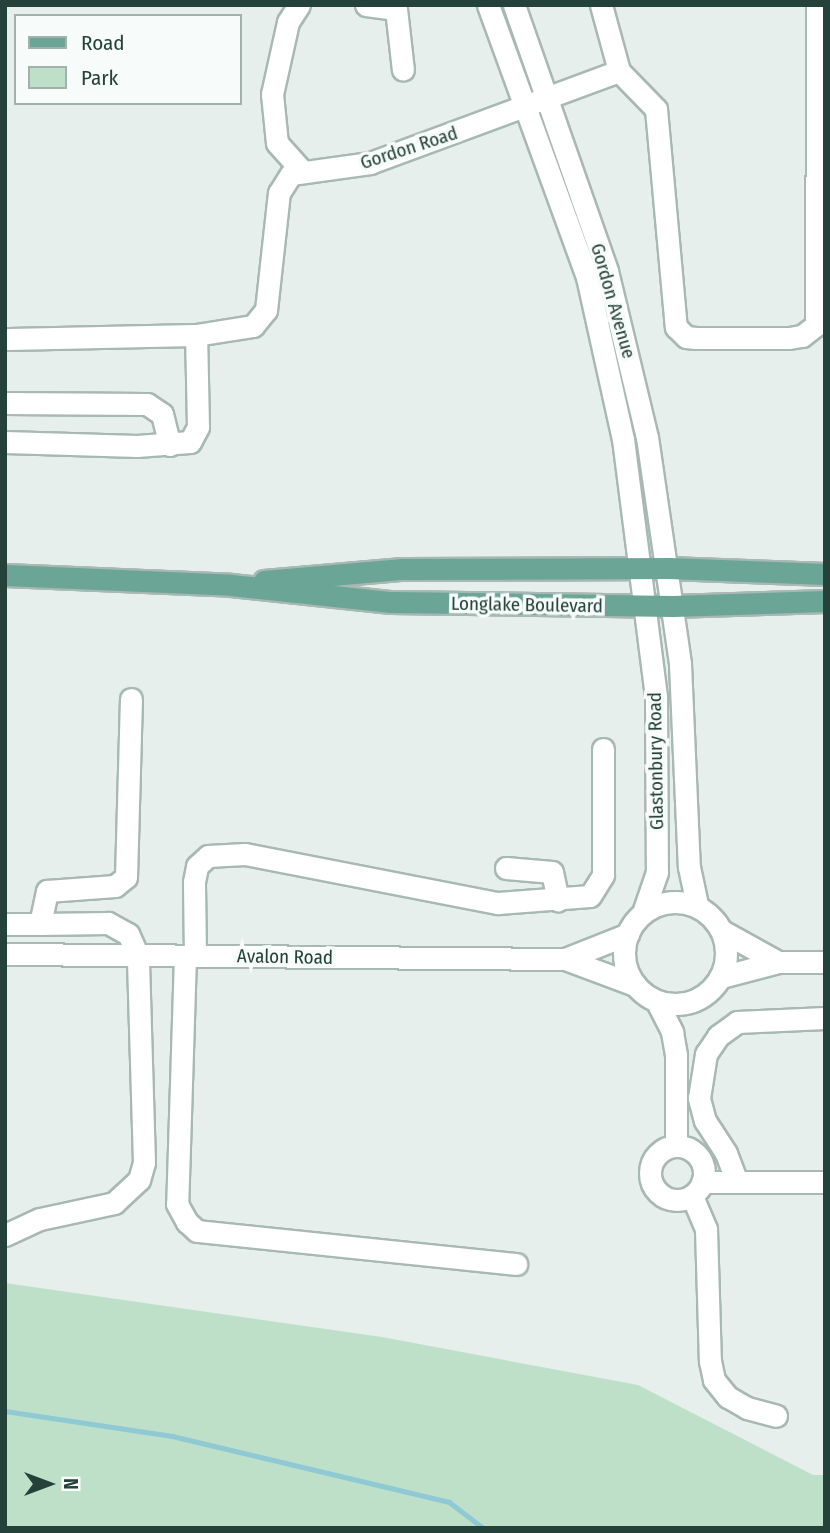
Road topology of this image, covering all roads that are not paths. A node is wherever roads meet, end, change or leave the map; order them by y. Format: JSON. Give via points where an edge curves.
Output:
{"nodes":[{"id":1,"x":299,"y":5,"type":"edge"},
{"id":2,"x":366,"y":5,"type":"edge"},
{"id":3,"x":488,"y":5,"type":"edge"},
{"id":4,"x":514,"y":5,"type":"edge"},
{"id":5,"x":601,"y":5,"type":"edge"},
{"id":6,"x":817,"y":5,"type":"edge"},
{"id":7,"x":404,"y":70,"type":"dead end"},
{"id":8,"x":619,"y":71,"type":"junction"},
{"id":9,"x":547,"y":99,"type":"junction"},
{"id":10,"x":526,"y":108,"type":"junction"},
{"id":11,"x":301,"y":170,"type":"junction"},
{"id":12,"x":196,"y":335,"type":"junction"},
{"id":13,"x":5,"y":339,"type":"edge"},
{"id":14,"x":5,"y":403,"type":"edge"},
{"id":15,"x":5,"y":442,"type":"edge"},
{"id":16,"x":170,"y":445,"type":"junction"},
{"id":17,"x":668,"y":568,"type":"junction"},
{"id":18,"x":637,"y":569,"type":"junction"},
{"id":19,"x":825,"y":574,"type":"edge"},
{"id":20,"x":5,"y":575,"type":"edge"},
{"id":21,"x":230,"y":585,"type":"junction"},
{"id":22,"x":825,"y":601,"type":"edge"},
{"id":23,"x":645,"y":606,"type":"junction"},
{"id":24,"x":673,"y":607,"type":"junction"},
{"id":25,"x":131,"y":699,"type":"dead end"},
{"id":26,"x":603,"y":749,"type":"dead end"},
{"id":27,"x":506,"y":869,"type":"dead end"},
{"id":28,"x":558,"y":900,"type":"junction"},
{"id":29,"x":697,"y":906,"type":"junction"},
{"id":30,"x":643,"y":913,"type":"junction"},
{"id":31,"x":5,"y":923,"type":"edge"},
{"id":32,"x":40,"y":924,"type":"junction"},
{"id":33,"x":722,"y":931,"type":"junction"},
{"id":34,"x":628,"y":934,"type":"junction"},
{"id":35,"x":5,"y":954,"type":"edge"},
{"id":36,"x":138,"y":956,"type":"junction"},
{"id":37,"x":190,"y":956,"type":"junction"},
{"id":38,"x":565,"y":959,"type":"junction"},
{"id":39,"x":778,"y":962,"type":"junction"},
{"id":40,"x":825,"y":962,"type":"edge"},
{"id":41,"x":721,"y":977,"type":"junction"},
{"id":42,"x":635,"y":985,"type":"junction"},
{"id":43,"x":700,"y":999,"type":"junction"},
{"id":44,"x":657,"y":1002,"type":"junction"},
{"id":45,"x":825,"y":1018,"type":"edge"},
{"id":46,"x":676,"y":1055,"type":"junction"},
{"id":47,"x":676,"y":1146,"type":"junction"},
{"id":48,"x":737,"y":1182,"type":"junction"},
{"id":49,"x":825,"y":1182,"type":"edge"},
{"id":50,"x":697,"y":1189,"type":"junction"},
{"id":51,"x":5,"y":1234,"type":"edge"},
{"id":52,"x":516,"y":1264,"type":"dead end"},
{"id":53,"x":776,"y":1416,"type":"dead end"}],
"edges":[{"from":1,"to":11,"type":"street","via":[[288,22],[272,94],[277,143]]},
{"from":2,"to":7,"type":"street","via":[[397,9]]},
{"from":3,"to":10,"type":"street","name":"Gordon Avenue"},
{"from":4,"to":9,"type":"street","name":"Gordon Avenue"},
{"from":5,"to":8,"type":"street"},
{"from":6,"to":8,"type":"street","via":[[818,316],[812,331],[802,336],[696,338],[680,334],[656,109]]},
{"from":8,"to":9,"type":"street","name":"Gordon Road"},
{"from":9,"to":10,"type":"street","name":"Gordon Road"},
{"from":9,"to":17,"type":"street","name":"Gordon Avenue","via":[[607,271],[631,360]]},
{"from":10,"to":11,"type":"street","name":"Gordon Road","via":[[370,163]]},
{"from":10,"to":18,"type":"street","name":"Gordon Avenue","via":[[600,326],[623,439]]},
{"from":11,"to":12,"type":"street","via":[[291,174],[279,194],[272,281],[260,318],[242,330]]},
{"from":12,"to":13,"type":"street"},
{"from":12,"to":16,"type":"street","via":[[198,427],[190,442]]},
{"from":14,"to":16,"type":"street","via":[[147,404],[162,414]]},
{"from":15,"to":16,"type":"street"},
{"from":17,"to":18,"type":"main road","name":"Longlake Boulevard"},
{"from":17,"to":19,"type":"main road","name":"Longlake Boulevard"},
{"from":17,"to":24,"type":"street","name":"Gordon Avenue"},
{"from":18,"to":21,"type":"main road","name":"Longlake Boulevard","via":[[402,569]]},
{"from":18,"to":23,"type":"street","name":"Gordon Avenue"},
{"from":20,"to":21,"type":"main road","name":"Longlake Boulevard"},
{"from":21,"to":23,"type":"main road","name":"Longlake Boulevard","via":[[391,602]]},
{"from":22,"to":24,"type":"main road","name":"Longlake Boulevard"},
{"from":23,"to":24,"type":"main road","name":"Longlake Boulevard"},
{"from":23,"to":30,"type":"street","name":"Glastonbury Road","via":[[656,697],[657,858],[652,894]]},
{"from":24,"to":29,"type":"street","name":"Glastonbury Road","via":[[687,832]]},
{"from":25,"to":32,"type":"street","via":[[126,877],[115,886],[47,891]]},
{"from":26,"to":28,"type":"street","via":[[603,876],[590,896]]},
{"from":27,"to":28,"type":"street","via":[[552,872]]},
{"from":28,"to":37,"type":"street","via":[[498,903],[244,854],[208,856],[197,866],[194,882]]},
{"from":29,"to":30,"type":"street","via":[[669,902]]},
{"from":29,"to":33,"type":"street"},
{"from":30,"to":34,"type":"street"},
{"from":31,"to":32,"type":"street"},
{"from":32,"to":36,"type":"street","via":[[108,923],[128,934]]},
{"from":33,"to":39,"type":"street"},
{"from":33,"to":41,"type":"street","via":[[726,962]]},
{"from":34,"to":38,"type":"street","name":"Avalon Road"},
{"from":34,"to":42,"type":"street","via":[[624,959]]},
{"from":35,"to":36,"type":"street","name":"Avalon Road"},
{"from":36,"to":37,"type":"street","name":"Avalon Road"},
{"from":36,"to":51,"type":"street","via":[[144,1163],[139,1180],[114,1203],[40,1219]]},
{"from":37,"to":38,"type":"street","name":"Avalon Road"},
{"from":37,"to":52,"type":"street","via":[[177,1204],[187,1222],[197,1231]]},
{"from":38,"to":42,"type":"street","name":"Avalon Road"},
{"from":39,"to":40,"type":"street"},
{"from":39,"to":41,"type":"street"},
{"from":41,"to":43,"type":"street"},
{"from":42,"to":44,"type":"street"},
{"from":43,"to":44,"type":"street","via":[[686,1004]]},
{"from":43,"to":46,"type":"street","via":[[680,1031]]},
{"from":44,"to":46,"type":"street"},
{"from":45,"to":48,"type":"street","via":[[737,1022],[718,1035],[706,1054],[699,1098],[705,1121],[726,1153]]},
{"from":46,"to":47,"type":"street"},
{"from":47,"to":50,"type":"street","via":[[699,1157]]},
{"from":47,"to":50,"type":"street","via":[[659,1152],[650,1177],[666,1198]]},
{"from":48,"to":49,"type":"street"},
{"from":48,"to":50,"type":"street"},
{"from":50,"to":53,"type":"street","via":[[706,1229],[709,1361],[714,1380],[747,1408]]}]}
